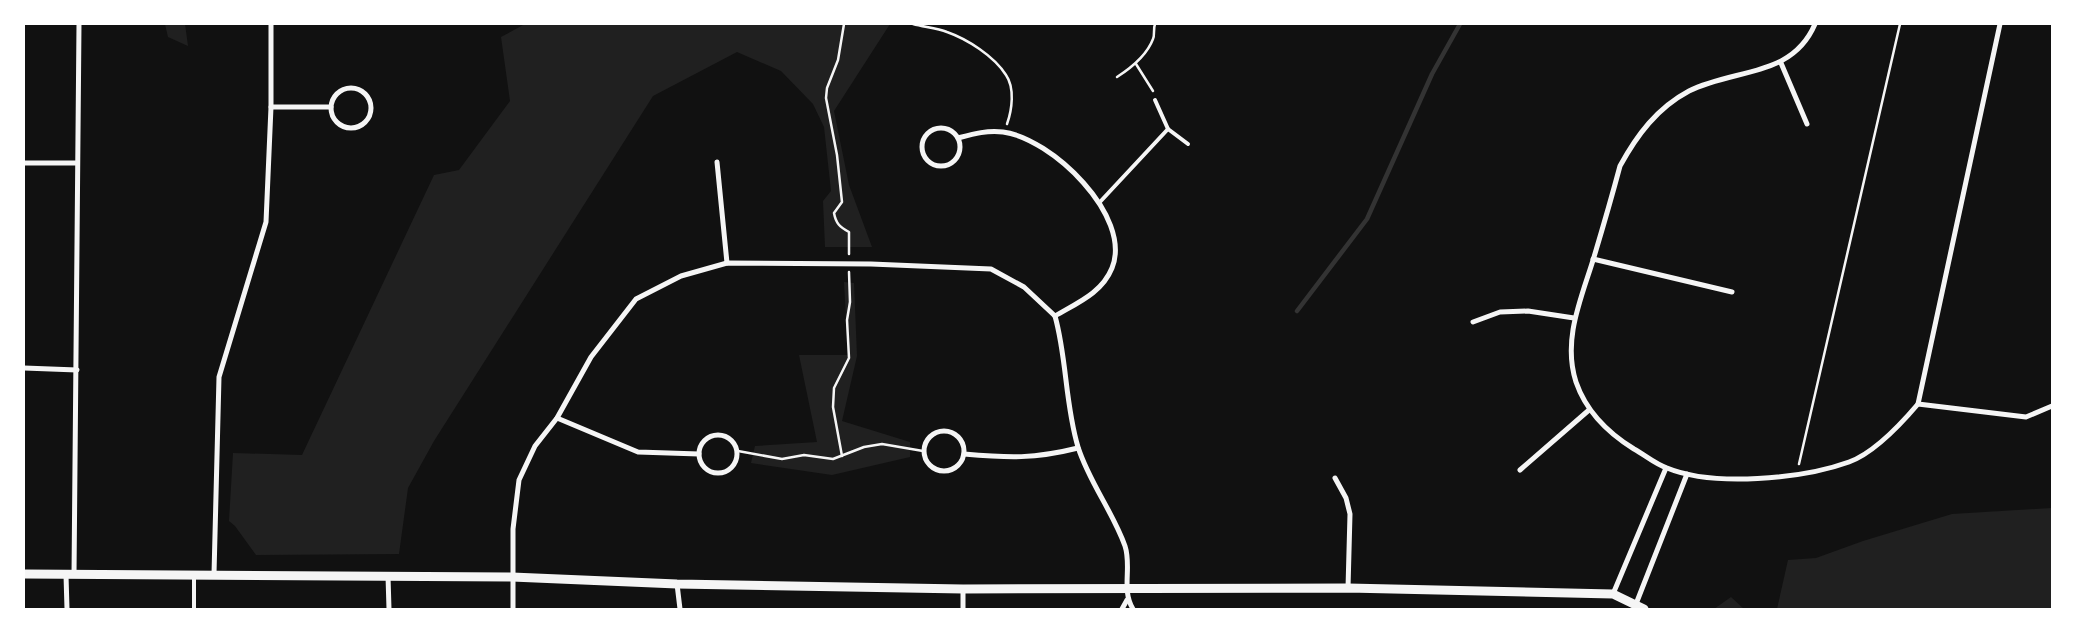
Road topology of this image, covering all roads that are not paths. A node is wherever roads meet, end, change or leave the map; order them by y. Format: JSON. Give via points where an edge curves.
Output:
{"nodes":[{"id":1,"x":79,"y":24,"type":"edge"},
{"id":2,"x":271,"y":24,"type":"edge"},
{"id":3,"x":1815,"y":24,"type":"edge"},
{"id":4,"x":2000,"y":24,"type":"edge"},
{"id":5,"x":1781,"y":63,"type":"junction"},
{"id":6,"x":1155,"y":100,"type":"road end"},
{"id":7,"x":271,"y":106,"type":"junction"},
{"id":8,"x":331,"y":107,"type":"junction"},
{"id":9,"x":1806,"y":124,"type":"dead end"},
{"id":10,"x":1168,"y":129,"type":"junction"},
{"id":11,"x":958,"y":138,"type":"junction"},
{"id":12,"x":1188,"y":144,"type":"dead end"},
{"id":13,"x":717,"y":162,"type":"dead end"},
{"id":14,"x":24,"y":163,"type":"edge"},
{"id":15,"x":77,"y":163,"type":"junction"},
{"id":16,"x":1099,"y":202,"type":"junction"},
{"id":17,"x":1593,"y":259,"type":"junction"},
{"id":18,"x":727,"y":263,"type":"junction"},
{"id":19,"x":1732,"y":292,"type":"dead end"},
{"id":20,"x":1055,"y":316,"type":"junction"},
{"id":21,"x":1574,"y":318,"type":"junction"},
{"id":22,"x":1473,"y":322,"type":"dead end"},
{"id":23,"x":24,"y":368,"type":"edge"},
{"id":24,"x":77,"y":370,"type":"junction"},
{"id":25,"x":1918,"y":404,"type":"junction"},
{"id":26,"x":2052,"y":406,"type":"edge"},
{"id":27,"x":1589,"y":410,"type":"junction"},
{"id":28,"x":556,"y":418,"type":"junction"},
{"id":29,"x":1078,"y":448,"type":"junction"},
{"id":30,"x":699,"y":454,"type":"junction"},
{"id":31,"x":964,"y":454,"type":"junction"},
{"id":32,"x":1666,"y":468,"type":"junction"},
{"id":33,"x":1520,"y":470,"type":"dead end"},
{"id":34,"x":1687,"y":474,"type":"junction"},
{"id":35,"x":1335,"y":478,"type":"dead end"},
{"id":36,"x":24,"y":574,"type":"edge"},
{"id":37,"x":194,"y":574,"type":"junction"},
{"id":38,"x":214,"y":574,"type":"junction"},
{"id":39,"x":70,"y":575,"type":"junction"},
{"id":40,"x":388,"y":576,"type":"junction"},
{"id":41,"x":512,"y":577,"type":"junction"},
{"id":42,"x":677,"y":584,"type":"junction"},
{"id":43,"x":1127,"y":588,"type":"junction"},
{"id":44,"x":1348,"y":588,"type":"junction"},
{"id":45,"x":963,"y":589,"type":"junction"},
{"id":46,"x":1613,"y":594,"type":"junction"},
{"id":47,"x":1127,"y":600,"type":"junction"},
{"id":48,"x":1640,"y":607,"type":"edge"},
{"id":49,"x":67,"y":609,"type":"edge"},
{"id":50,"x":194,"y":609,"type":"edge"},
{"id":51,"x":389,"y":609,"type":"edge"},
{"id":52,"x":513,"y":609,"type":"edge"},
{"id":53,"x":680,"y":609,"type":"edge"},
{"id":54,"x":963,"y":609,"type":"edge"},
{"id":55,"x":1122,"y":609,"type":"edge"},
{"id":56,"x":1133,"y":609,"type":"edge"}],
"edges":[{"from":1,"to":15,"type":"street"},
{"from":2,"to":7,"type":"street"},
{"from":3,"to":5,"type":"street","via":[[1795,54]]},
{"from":4,"to":25,"type":"street"},
{"from":5,"to":9,"type":"street"},
{"from":5,"to":17,"type":"street","via":[[1689,92],[1665,107],[1646,126],[1620,166]]},
{"from":6,"to":10,"type":"lane"},
{"from":7,"to":8,"type":"street"},
{"from":7,"to":38,"type":"street","via":[[266,222],[218,377]]},
{"from":8,"to":8,"type":"street","via":[[337,122],[351,128],[365,122],[371,109],[367,95],[351,88],[337,93]]},
{"from":10,"to":12,"type":"lane"},
{"from":10,"to":16,"type":"lane"},
{"from":11,"to":11,"type":"street","via":[[948,129],[931,131],[922,142],[924,156],[936,166],[950,164],[959,153]]},
{"from":11,"to":16,"type":"street","via":[[980,132],[1004,132],[1035,143],[1067,166]]},
{"from":13,"to":18,"type":"street"},
{"from":14,"to":15,"type":"street"},
{"from":15,"to":24,"type":"street"},
{"from":16,"to":20,"type":"street","via":[[1116,243],[1113,267],[1097,291]]},
{"from":17,"to":19,"type":"street"},
{"from":17,"to":21,"type":"street"},
{"from":18,"to":20,"type":"street","via":[[991,269],[1024,286]]},
{"from":18,"to":28,"type":"street","via":[[681,276],[636,299],[591,358]]},
{"from":20,"to":29,"type":"street","via":[[1062,340]]},
{"from":21,"to":22,"type":"street","via":[[1528,311],[1500,312]]},
{"from":21,"to":27,"type":"street","via":[[1571,355],[1576,382]]},
{"from":23,"to":24,"type":"street"},
{"from":24,"to":39,"type":"street"},
{"from":25,"to":26,"type":"street","via":[[2026,417]]},
{"from":25,"to":34,"type":"street","via":[[1894,433],[1851,462],[1796,475],[1742,479]]},
{"from":27,"to":32,"type":"street","via":[[1616,438]]},
{"from":27,"to":33,"type":"street"},
{"from":28,"to":30,"type":"street","via":[[638,452]]},
{"from":28,"to":41,"type":"street","via":[[534,446],[519,480]]},
{"from":29,"to":31,"type":"street","via":[[1045,456],[1011,458]]},
{"from":29,"to":43,"type":"street","via":[[1126,548]]},
{"from":30,"to":30,"type":"street","via":[[702,442],[717,434],[731,439],[738,451],[734,465],[722,473],[706,469]]},
{"from":31,"to":31,"type":"street","via":[[956,467],[944,472],[928,465],[923,450],[929,437],[943,431],[959,438]]},
{"from":32,"to":34,"type":"street"},
{"from":32,"to":46,"type":"street"},
{"from":34,"to":48,"type":"street"},
{"from":35,"to":44,"type":"street","via":[[1350,514]]},
{"from":36,"to":39,"type":"street"},
{"from":37,"to":38,"type":"street"},
{"from":37,"to":39,"type":"street"},
{"from":37,"to":50,"type":"lane"},
{"from":38,"to":40,"type":"street"},
{"from":39,"to":49,"type":"street"},
{"from":40,"to":41,"type":"street"},
{"from":40,"to":51,"type":"street"},
{"from":41,"to":42,"type":"street"},
{"from":41,"to":52,"type":"street"},
{"from":42,"to":45,"type":"street"},
{"from":42,"to":53,"type":"street"},
{"from":43,"to":44,"type":"street"},
{"from":43,"to":45,"type":"street"},
{"from":43,"to":47,"type":"street"},
{"from":44,"to":46,"type":"street"},
{"from":45,"to":54,"type":"street"},
{"from":46,"to":48,"type":"street"},
{"from":47,"to":55,"type":"street"},
{"from":47,"to":56,"type":"street"}]}
